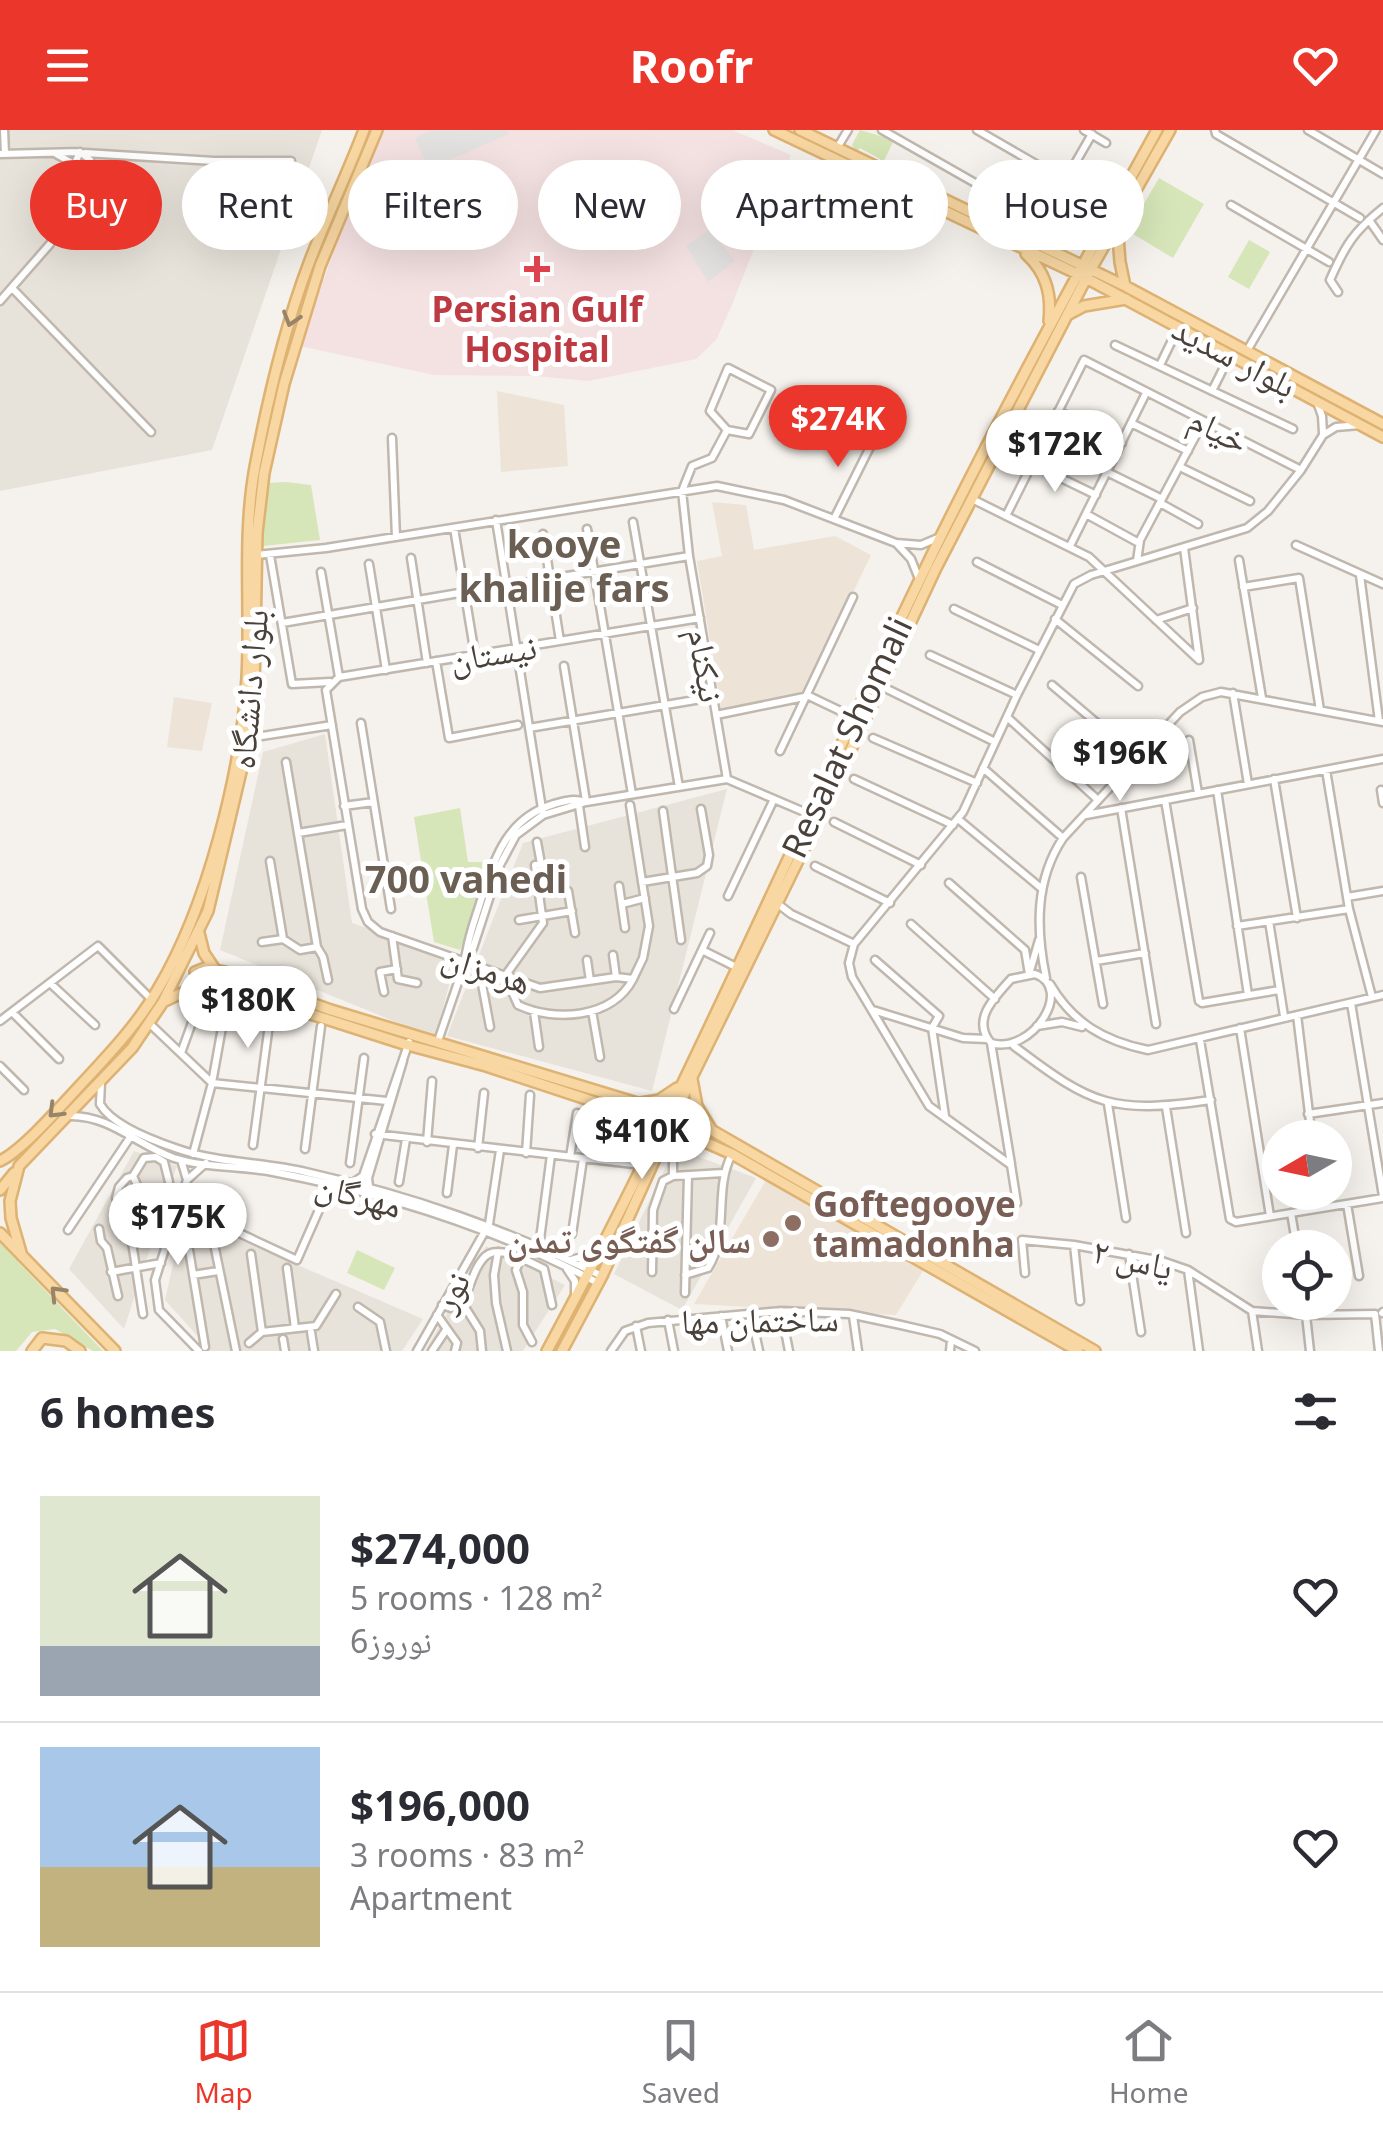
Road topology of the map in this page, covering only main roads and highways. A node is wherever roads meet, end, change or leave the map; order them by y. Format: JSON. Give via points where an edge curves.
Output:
{"nodes":[{"id":1,"x":364,"y":130,"type":"edge"},
{"id":2,"x":377,"y":130,"type":"edge"},
{"id":3,"x":774,"y":130,"type":"edge"},
{"id":4,"x":800,"y":130,"type":"edge"},
{"id":5,"x":1157,"y":130,"type":"edge"},
{"id":6,"x":1170,"y":130,"type":"edge"},
{"id":7,"x":358,"y":146,"type":"junction"},
{"id":8,"x":368,"y":152,"type":"junction"},
{"id":9,"x":1140,"y":160,"type":"edge"},
{"id":10,"x":1144,"y":176,"type":"edge"},
{"id":11,"x":968,"y":215,"type":"edge"},
{"id":12,"x":968,"y":218,"type":"edge"},
{"id":13,"x":1022,"y":250,"type":"edge"},
{"id":14,"x":1025,"y":250,"type":"edge"},
{"id":15,"x":1048,"y":250,"type":"edge"},
{"id":16,"x":1096,"y":250,"type":"edge"},
{"id":17,"x":1119,"y":250,"type":"edge"},
{"id":18,"x":1084,"y":272,"type":"junction"},
{"id":19,"x":1111,"y":285,"type":"junction"},
{"id":20,"x":1126,"y":286,"type":"junction"},
{"id":21,"x":1071,"y":296,"type":"junction"},
{"id":22,"x":1126,"y":299,"type":"junction"},
{"id":23,"x":1067,"y":315,"type":"junction"},
{"id":24,"x":1048,"y":328,"type":"junction"},
{"id":25,"x":1383,"y":424,"type":"edge"},
{"id":26,"x":1383,"y":436,"type":"edge"},
{"id":27,"x":199,"y":930,"type":"junction"},
{"id":28,"x":741,"y":969,"type":"junction"},
{"id":29,"x":214,"y":976,"type":"junction"},
{"id":30,"x":163,"y":1002,"type":"junction"},
{"id":31,"x":437,"y":1046,"type":"junction"},
{"id":32,"x":97,"y":1067,"type":"junction"},
{"id":33,"x":692,"y":1077,"type":"junction"},
{"id":34,"x":104,"y":1079,"type":"junction"},
{"id":35,"x":679,"y":1086,"type":"junction"},
{"id":36,"x":638,"y":1103,"type":"junction"},
{"id":37,"x":630,"y":1112,"type":"junction"},
{"id":38,"x":668,"y":1120,"type":"junction"},
{"id":39,"x":713,"y":1132,"type":"junction"},
{"id":40,"x":695,"y":1138,"type":"junction"},
{"id":41,"x":654,"y":1150,"type":"junction"},
{"id":42,"x":2,"y":1160,"type":"edge"},
{"id":43,"x":19,"y":1166,"type":"junction"},
{"id":44,"x":0,"y":1190,"type":"edge"},
{"id":45,"x":0,"y":1233,"type":"edge"},
{"id":46,"x":22,"y":1256,"type":"junction"},
{"id":47,"x":1070,"y":1341,"type":"junction"},
{"id":48,"x":32,"y":1351,"type":"edge"},
{"id":49,"x":80,"y":1351,"type":"edge"},
{"id":50,"x":115,"y":1351,"type":"edge"},
{"id":51,"x":547,"y":1351,"type":"edge"},
{"id":52,"x":562,"y":1351,"type":"edge"},
{"id":53,"x":1078,"y":1351,"type":"edge"},
{"id":54,"x":1095,"y":1351,"type":"edge"}],
"edges":[{"from":1,"to":7,"type":"main road","name":"بلوار دانشگاه"},
{"from":2,"to":8,"type":"main road","name":"بلوار دانشگاه"},
{"from":3,"to":12,"type":"main road"},
{"from":4,"to":11,"type":"main road"},
{"from":5,"to":9,"type":"main road","name":"Resalat Shomali"},
{"from":6,"to":10,"type":"main road","name":"Resalat Shomali"},
{"from":7,"to":8,"type":"main road"},
{"from":7,"to":32,"type":"main road","name":"بلوار دانشگاه","one_way":true,"via":[[308,264],[273,379],[247,533],[247,676],[236,766],[196,908],[151,999]]},
{"from":8,"to":27,"type":"main road","name":"بلوار دانشگاه","via":[[320,266],[264,473],[249,738]]},
{"from":13,"to":24,"type":"main road","via":[[1045,277]]},
{"from":14,"to":18,"type":"main road"},
{"from":15,"to":18,"type":"main road"},
{"from":16,"to":18,"type":"main road","name":"Resalat Shomali"},
{"from":17,"to":20,"type":"main road"},
{"from":18,"to":19,"type":"main road","name":"بلوار سدید"},
{"from":18,"to":21,"type":"main road","name":"Resalat Shomali"},
{"from":19,"to":20,"type":"main road","name":"بلوار سدید"},
{"from":19,"to":22,"type":"main road","name":"بلوار سدید"},
{"from":20,"to":25,"type":"main road","name":"بلوار سدید"},
{"from":21,"to":23,"type":"main road","name":"Resalat Shomali"},
{"from":21,"to":24,"type":"main road","name":"Resalat Shomali"},
{"from":22,"to":23,"type":"main road"},
{"from":22,"to":26,"type":"main road","name":"بلوار سدید"},
{"from":23,"to":28,"type":"main road","name":"Resalat Shomali"},
{"from":24,"to":28,"type":"main road","name":"Resalat Shomali","via":[[941,537]]},
{"from":27,"to":29,"type":"main road"},
{"from":27,"to":30,"type":"main road","name":"بلوار دانشگاه"},
{"from":28,"to":33,"type":"main road","name":"Resalat Shomali"},
{"from":28,"to":35,"type":"main road","name":"Resalat Shomali"},
{"from":29,"to":30,"type":"main road"},
{"from":29,"to":31,"type":"main road"},
{"from":30,"to":34,"type":"main road","name":"بلوار دانشگاه"},
{"from":31,"to":36,"type":"main road"},
{"from":31,"to":37,"type":"main road"},
{"from":32,"to":34,"type":"main road"},
{"from":32,"to":42,"type":"main road","name":"بلوار دانشگاه","one_way":true},
{"from":33,"to":38,"type":"main road","name":"Resalat Shomali"},
{"from":33,"to":39,"type":"main road"},
{"from":34,"to":43,"type":"main road","name":"بلوار دانشگاه"},
{"from":35,"to":36,"type":"main road"},
{"from":35,"to":38,"type":"main road","name":"Resalat Shomali"},
{"from":36,"to":38,"type":"main road"},
{"from":37,"to":38,"type":"main road"},
{"from":37,"to":41,"type":"main road","via":[[646,1127]]},
{"from":38,"to":39,"type":"main road"},
{"from":38,"to":40,"type":"main road"},
{"from":38,"to":41,"type":"main road","name":"Resalat Shomali"},
{"from":39,"to":47,"type":"main road"},
{"from":40,"to":41,"type":"main road"},
{"from":40,"to":47,"type":"main road"},
{"from":41,"to":51,"type":"main road","name":"Resalat Shomali"},
{"from":41,"to":52,"type":"main road","name":"Resalat Shomali"},
{"from":43,"to":44,"type":"main road","name":"بلوار دانشگاه"},
{"from":43,"to":46,"type":"main road","via":[[10,1201]]},
{"from":45,"to":46,"type":"main road"},
{"from":50,"to":46,"type":"main road","one_way":true},
{"from":47,"to":53,"type":"main road"},
{"from":47,"to":54,"type":"main road"},
{"from":48,"to":49,"type":"main road","via":[[42,1338],[66,1340]]}]}
